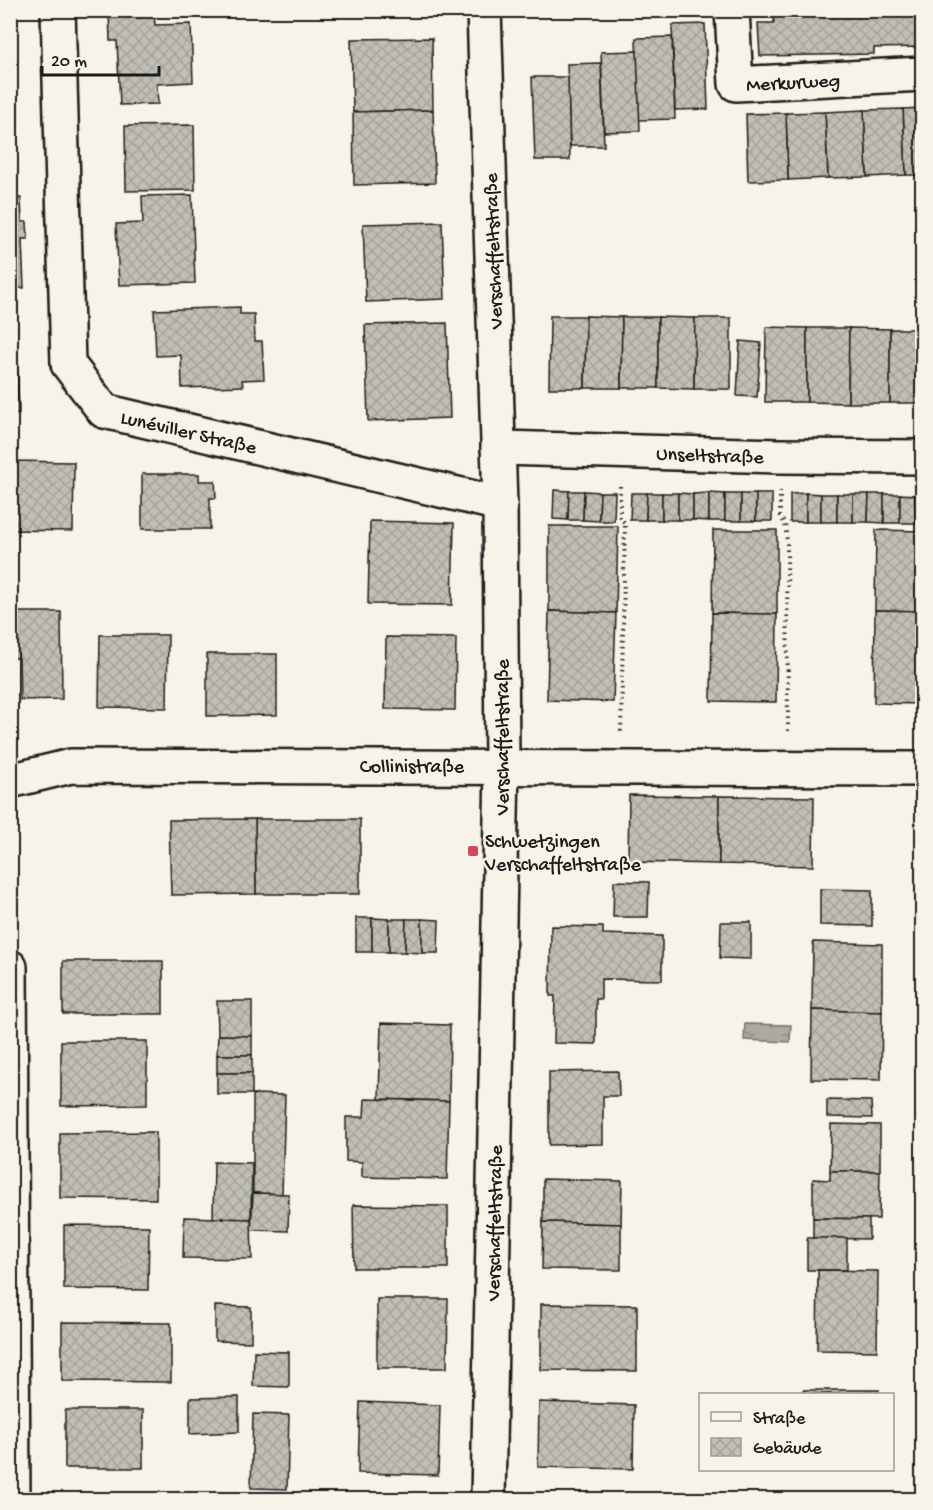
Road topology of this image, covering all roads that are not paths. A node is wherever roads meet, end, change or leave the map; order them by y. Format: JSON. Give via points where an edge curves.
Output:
{"nodes":[{"id":1,"x":58,"y":10,"type":"edge"},
{"id":2,"x":484,"y":10,"type":"edge"},
{"id":3,"x":732,"y":10,"type":"edge"},
{"id":4,"x":922,"y":74,"type":"edge"},
{"id":5,"x":498,"y":448,"type":"junction"},
{"id":6,"x":922,"y":456,"type":"edge"},
{"id":7,"x":500,"y":504,"type":"junction"},
{"id":8,"x":502,"y":765,"type":"junction"},
{"id":9,"x":922,"y":769,"type":"edge"},
{"id":10,"x":10,"y":781,"type":"edge"},
{"id":11,"x":10,"y":967,"type":"edge"},
{"id":12,"x":13,"y":1500,"type":"edge"},
{"id":13,"x":488,"y":1500,"type":"edge"}],
"edges":[{"from":1,"to":7,"type":"street","name":"Lunéviller Straße","via":[[68,364],[104,411]]},
{"from":2,"to":5,"type":"street","name":"Verschaffeltstraße"},
{"from":3,"to":4,"type":"street","name":"Merkurweg","via":[[736,84]]},
{"from":5,"to":6,"type":"street","name":"Unseltstraße"},
{"from":5,"to":7,"type":"street","name":"Verschaffeltstraße"},
{"from":7,"to":8,"type":"street","name":"Verschaffeltstraße"},
{"from":8,"to":9,"type":"street","name":"Collinistraße"},
{"from":8,"to":10,"type":"street","name":"Collinistraße","via":[[71,766]]},
{"from":8,"to":13,"type":"street","name":"Verschaffeltstraße"},
{"from":11,"to":12,"type":"street"}]}
